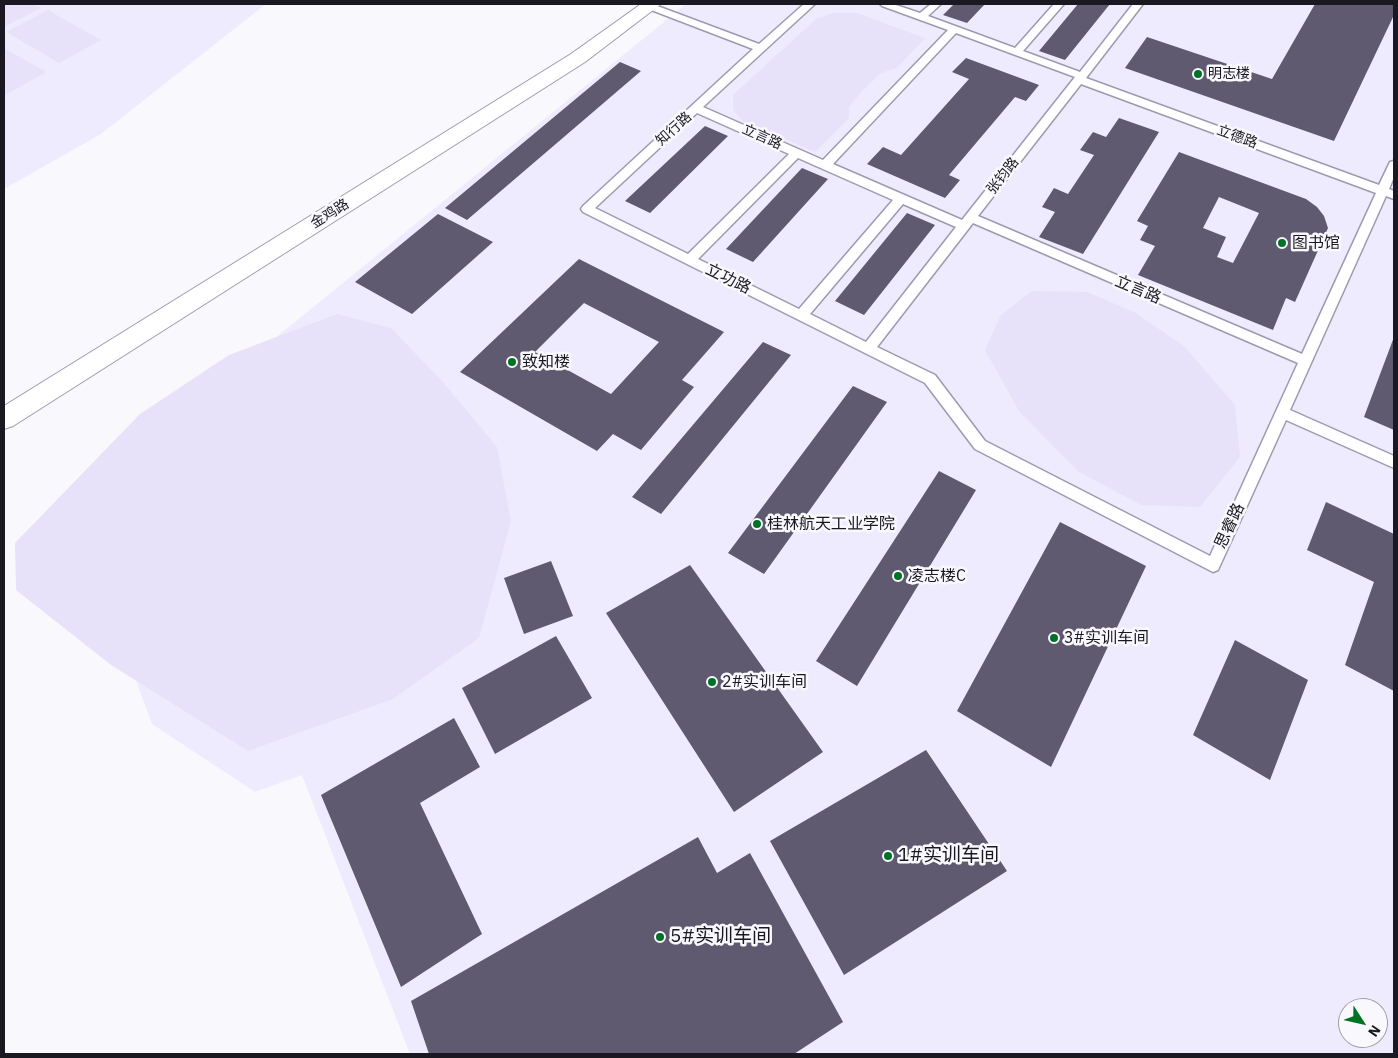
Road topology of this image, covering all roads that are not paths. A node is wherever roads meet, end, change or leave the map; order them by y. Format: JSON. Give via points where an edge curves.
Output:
{"nodes":[{"id":1,"x":810,"y":4,"type":"edge"},
{"id":2,"x":886,"y":4,"type":"edge"},
{"id":3,"x":936,"y":4,"type":"edge"},
{"id":4,"x":1059,"y":4,"type":"edge"},
{"id":5,"x":1138,"y":4,"type":"edge"},
{"id":6,"x":651,"y":5,"type":"edge"},
{"id":7,"x":922,"y":17,"type":"junction"},
{"id":8,"x":956,"y":30,"type":"junction"},
{"id":9,"x":760,"y":48,"type":"junction"},
{"id":10,"x":1017,"y":52,"type":"junction"},
{"id":11,"x":1080,"y":77,"type":"junction"},
{"id":12,"x":697,"y":108,"type":"junction"},
{"id":13,"x":797,"y":152,"type":"junction"},
{"id":14,"x":826,"y":165,"type":"junction"},
{"id":15,"x":1394,"y":165,"type":"edge"},
{"id":16,"x":1389,"y":193,"type":"edge"},
{"id":17,"x":902,"y":198,"type":"junction"},
{"id":18,"x":587,"y":209,"type":"joint"},
{"id":19,"x":967,"y":222,"type":"junction"},
{"id":20,"x":690,"y":260,"type":"junction"},
{"id":21,"x":801,"y":315,"type":"junction"},
{"id":22,"x":868,"y":348,"type":"junction"},
{"id":23,"x":1305,"y":361,"type":"junction"},
{"id":24,"x":1282,"y":412,"type":"junction"},
{"id":25,"x":4,"y":419,"type":"edge"},
{"id":26,"x":1394,"y":462,"type":"edge"}],
"edges":[{"from":1,"to":9,"type":"lane","name":"知行路"},
{"from":2,"to":7,"type":"lane","name":"立德路"},
{"from":3,"to":7,"type":"lane"},
{"from":4,"to":10,"type":"lane"},
{"from":5,"to":11,"type":"lane","name":"张钧路"},
{"from":6,"to":9,"type":"lane"},
{"from":6,"to":25,"type":"main road","name":"金鸡路","via":[[578,58]]},
{"from":7,"to":8,"type":"lane","name":"立德路"},
{"from":8,"to":10,"type":"lane","name":"立德路"},
{"from":8,"to":14,"type":"lane"},
{"from":9,"to":12,"type":"lane","name":"知行路"},
{"from":10,"to":11,"type":"lane","name":"立德路"},
{"from":11,"to":16,"type":"lane","name":"立德路"},
{"from":11,"to":19,"type":"lane","name":"张钧路"},
{"from":12,"to":13,"type":"lane","name":"立言路"},
{"from":12,"to":18,"type":"lane","name":"知行路"},
{"from":13,"to":14,"type":"lane","name":"立言路"},
{"from":13,"to":20,"type":"lane"},
{"from":14,"to":17,"type":"lane","name":"立言路"},
{"from":15,"to":16,"type":"lane","name":"思睿路"},
{"from":16,"to":23,"type":"lane","name":"思睿路"},
{"from":17,"to":19,"type":"lane","name":"立言路"},
{"from":17,"to":21,"type":"lane"},
{"from":18,"to":20,"type":"lane","name":"立功路"},
{"from":19,"to":22,"type":"lane","name":"张钧路"},
{"from":19,"to":23,"type":"lane","name":"立言路"},
{"from":20,"to":21,"type":"lane","name":"立功路"},
{"from":21,"to":22,"type":"lane","name":"立功路"},
{"from":22,"to":24,"type":"lane","name":"思睿路","via":[[930,379],[980,445],[1212,564]]},
{"from":23,"to":24,"type":"lane","name":"思睿路"},
{"from":24,"to":26,"type":"lane"}]}
